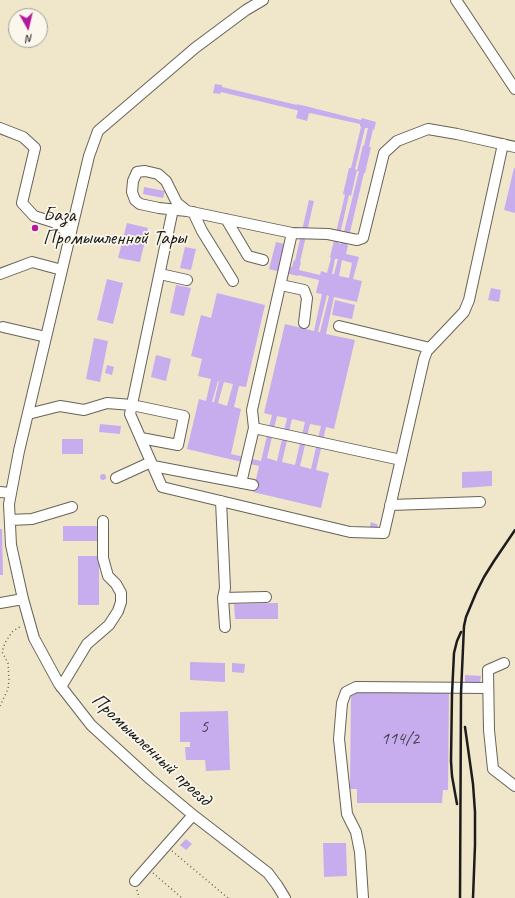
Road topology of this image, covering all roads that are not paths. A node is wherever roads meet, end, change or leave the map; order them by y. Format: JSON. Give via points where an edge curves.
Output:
{"nodes":[{"id":1,"x":263,"y":0,"type":"edge"},
{"id":2,"x":456,"y":0,"type":"edge"},
{"id":3,"x":515,"y":89,"type":"edge"},
{"id":4,"x":0,"y":128,"type":"edge"},
{"id":5,"x":503,"y":144,"type":"junction"},
{"id":6,"x":515,"y":147,"type":"edge"},
{"id":7,"x":173,"y":209,"type":"junction"},
{"id":8,"x":190,"y":211,"type":"junction"},
{"id":9,"x":226,"y":219,"type":"junction"},
{"id":10,"x":292,"y":233,"type":"junction"},
{"id":11,"x":70,"y":238,"type":"junction"},
{"id":12,"x":264,"y":260,"type":"dead end"},
{"id":13,"x":62,"y":270,"type":"junction"},
{"id":14,"x":0,"y":274,"type":"edge"},
{"id":15,"x":160,"y":274,"type":"junction"},
{"id":16,"x":187,"y":280,"type":"dead end"},
{"id":17,"x":233,"y":281,"type":"dead end"},
{"id":18,"x":281,"y":285,"type":"junction"},
{"id":19,"x":304,"y":323,"type":"dead end"},
{"id":20,"x":339,"y":326,"type":"dead end"},
{"id":21,"x":3,"y":327,"type":"dead end"},
{"id":22,"x":46,"y":337,"type":"junction"},
{"id":23,"x":430,"y":348,"type":"junction"},
{"id":24,"x":132,"y":404,"type":"junction"},
{"id":25,"x":28,"y":414,"type":"junction"},
{"id":26,"x":254,"y":428,"type":"junction"},
{"id":27,"x":141,"y":438,"type":"junction"},
{"id":28,"x":401,"y":460,"type":"junction"},
{"id":29,"x":152,"y":464,"type":"junction"},
{"id":30,"x":116,"y":478,"type":"dead end"},
{"id":31,"x":241,"y":483,"type":"junction"},
{"id":32,"x":253,"y":485,"type":"dead end"},
{"id":33,"x":0,"y":492,"type":"edge"},
{"id":34,"x":11,"y":493,"type":"junction"},
{"id":35,"x":221,"y":502,"type":"junction"},
{"id":36,"x":480,"y":502,"type":"dead end"},
{"id":37,"x":390,"y":505,"type":"junction"},
{"id":38,"x":72,"y":507,"type":"dead end"},
{"id":39,"x":10,"y":520,"type":"junction"},
{"id":40,"x":103,"y":521,"type":"dead end"},
{"id":41,"x":266,"y":597,"type":"dead end"},
{"id":42,"x":223,"y":598,"type":"junction"},
{"id":43,"x":23,"y":599,"type":"junction"},
{"id":44,"x":0,"y":603,"type":"edge"},
{"id":45,"x":225,"y":627,"type":"dead end"},
{"id":46,"x":504,"y":663,"type":"dead end"},
{"id":47,"x":61,"y":687,"type":"junction"},
{"id":48,"x":488,"y":688,"type":"junction"},
{"id":49,"x":515,"y":786,"type":"edge"},
{"id":50,"x":193,"y":815,"type":"junction"},
{"id":51,"x":135,"y":881,"type":"dead end"},
{"id":52,"x":285,"y":898,"type":"edge"},
{"id":53,"x":363,"y":898,"type":"edge"}],
"edges":[{"from":1,"to":11,"type":"street","name":"Промышленный проезд","via":[[195,48],[98,131],[89,156]]},
{"from":2,"to":3,"type":"street"},
{"from":4,"to":11,"type":"street","via":[[23,137],[35,148],[22,203],[34,216],[61,226]]},
{"from":5,"to":6,"type":"street"},
{"from":5,"to":10,"type":"street","via":[[428,129],[397,141],[384,153],[363,238],[357,240],[328,234]]},
{"from":5,"to":23,"type":"street","via":[[469,300],[464,312]]},
{"from":7,"to":8,"type":"street"},
{"from":7,"to":8,"type":"street","via":[[148,206],[135,200],[132,192],[133,180],[138,172],[158,174],[166,181],[177,203]]},
{"from":7,"to":15,"type":"street"},
{"from":8,"to":9,"type":"street"},
{"from":8,"to":17,"type":"street"},
{"from":9,"to":10,"type":"street"},
{"from":9,"to":12,"type":"street","via":[[248,256]]},
{"from":10,"to":18,"type":"street"},
{"from":11,"to":13,"type":"street","name":"Промышленный проезд"},
{"from":13,"to":14,"type":"street","via":[[32,262]]},
{"from":13,"to":22,"type":"street","name":"Промышленный проезд"},
{"from":15,"to":16,"type":"street"},
{"from":15,"to":24,"type":"street"},
{"from":18,"to":19,"type":"street","via":[[304,290],[307,298]]},
{"from":18,"to":26,"type":"street","via":[[271,348],[252,410]]},
{"from":20,"to":23,"type":"street"},
{"from":21,"to":22,"type":"street"},
{"from":22,"to":25,"type":"street","name":"Промышленный проезд"},
{"from":23,"to":28,"type":"street","via":[[424,359]]},
{"from":24,"to":25,"type":"street","via":[[107,403],[84,410],[60,406]]},
{"from":24,"to":27,"type":"street","via":[[130,414]]},
{"from":24,"to":27,"type":"street","via":[[184,416],[178,445]]},
{"from":25,"to":34,"type":"street","name":"Промышленный проезд"},
{"from":26,"to":28,"type":"street"},
{"from":26,"to":31,"type":"street"},
{"from":27,"to":29,"type":"street"},
{"from":28,"to":37,"type":"street"},
{"from":29,"to":30,"type":"street"},
{"from":29,"to":31,"type":"street"},
{"from":29,"to":35,"type":"street","via":[[162,487]]},
{"from":31,"to":32,"type":"street"},
{"from":33,"to":34,"type":"street"},
{"from":34,"to":39,"type":"street","name":"Промышленный проезд"},
{"from":35,"to":37,"type":"street","via":[[350,532],[384,533]]},
{"from":35,"to":42,"type":"street","via":[[225,588]]},
{"from":36,"to":37,"type":"street"},
{"from":38,"to":39,"type":"street","via":[[32,519]]},
{"from":39,"to":43,"type":"street","name":"Промышленный проезд","via":[[11,545]]},
{"from":40,"to":47,"type":"street","via":[[103,558],[108,576],[121,593],[121,602],[109,625],[87,644]]},
{"from":41,"to":42,"type":"street"},
{"from":42,"to":45,"type":"street"},
{"from":43,"to":44,"type":"street"},
{"from":43,"to":47,"type":"street","name":"Промышленный проезд","via":[[34,638]]},
{"from":46,"to":48,"type":"street","via":[[488,670]]},
{"from":47,"to":50,"type":"street","name":"Промышленный проезд","via":[[91,725]]},
{"from":48,"to":49,"type":"street","via":[[493,770]]},
{"from":48,"to":53,"type":"street","via":[[356,687],[346,692],[342,703],[339,739],[348,814],[356,832],[360,852]]},
{"from":50,"to":51,"type":"street"},
{"from":50,"to":52,"type":"street","name":"Промышленный проезд","via":[[268,873]]}]}
